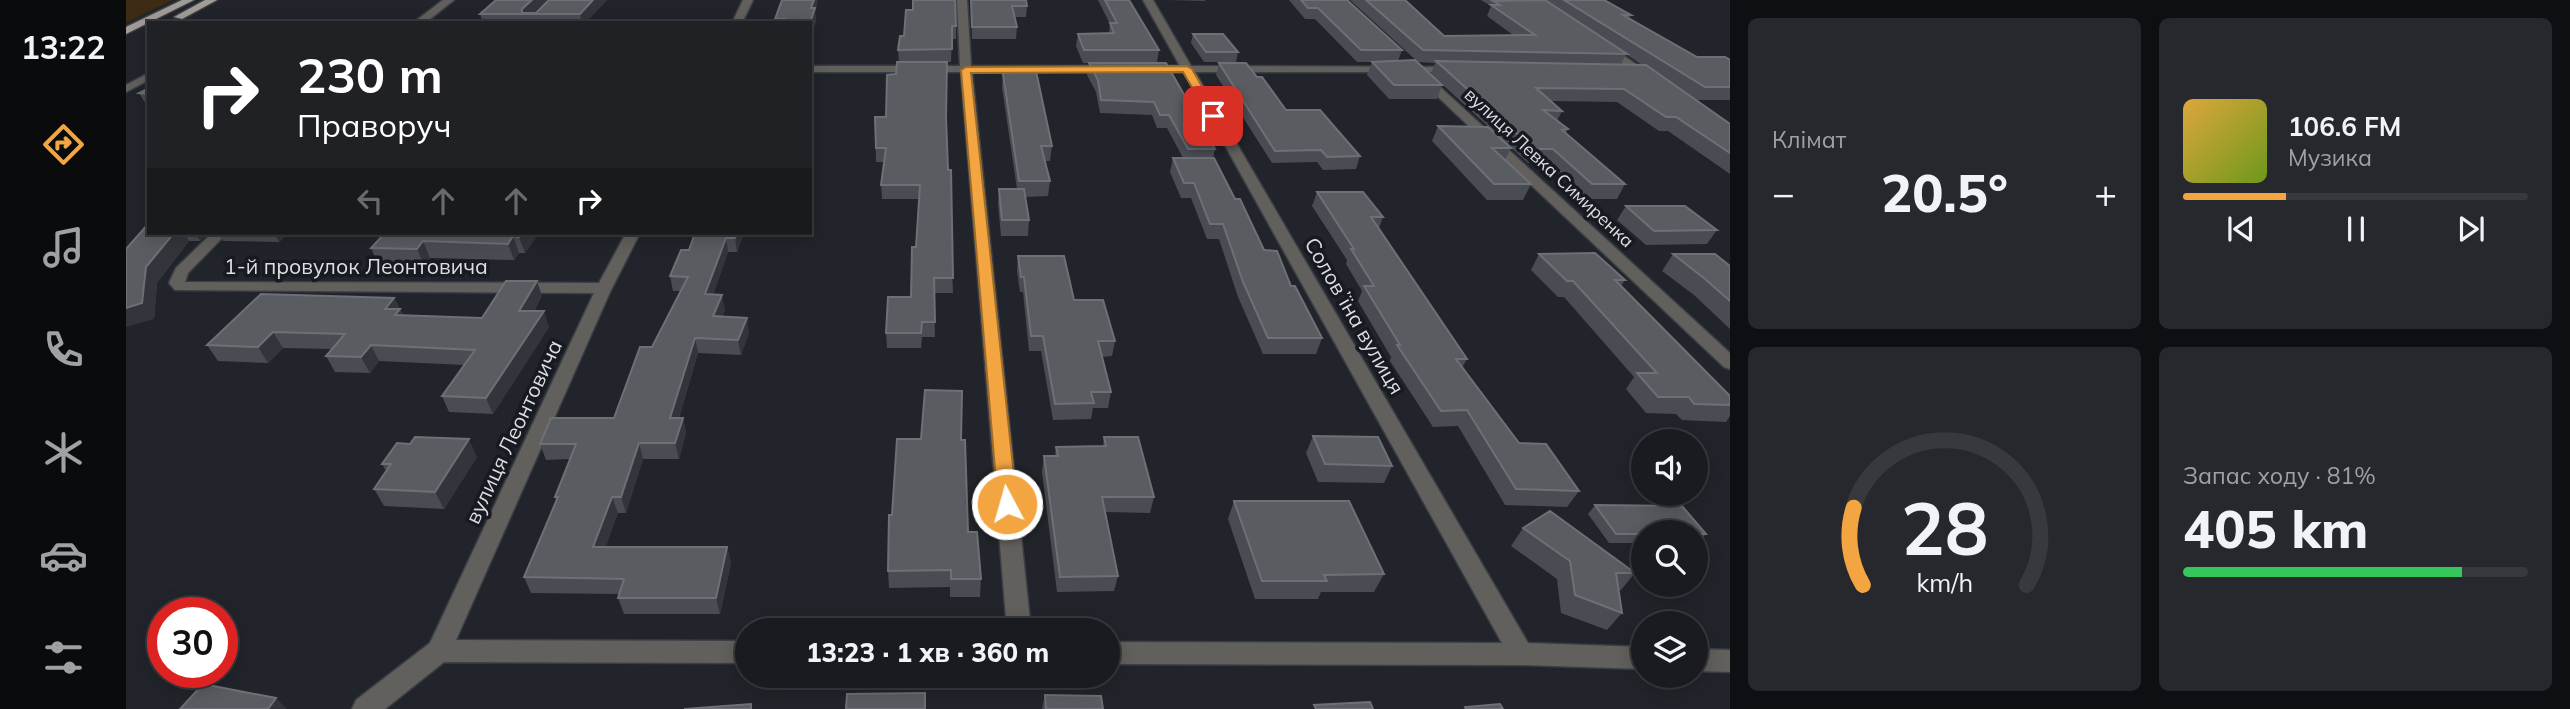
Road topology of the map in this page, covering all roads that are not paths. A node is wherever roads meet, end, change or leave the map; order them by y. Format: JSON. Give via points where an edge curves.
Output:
{"nodes":[{"id":1,"x":189,"y":0,"type":"edge"},
{"id":2,"x":212,"y":0,"type":"edge"},
{"id":3,"x":449,"y":0,"type":"edge"},
{"id":4,"x":748,"y":0,"type":"edge"},
{"id":5,"x":962,"y":0,"type":"edge"},
{"id":6,"x":1147,"y":0,"type":"edge"},
{"id":7,"x":170,"y":21,"type":"edge"},
{"id":8,"x":421,"y":21,"type":"edge"},
{"id":9,"x":738,"y":21,"type":"edge"},
{"id":10,"x":126,"y":31,"type":"edge"},
{"id":11,"x":147,"y":33,"type":"edge"},
{"id":12,"x":126,"y":43,"type":"edge"},
{"id":13,"x":1598,"y":43,"type":"edge"},
{"id":14,"x":1396,"y":51,"type":"edge"},
{"id":15,"x":1414,"y":68,"type":"junction"},
{"id":16,"x":812,"y":69,"type":"edge"},
{"id":17,"x":1118,"y":69,"type":"edge"},
{"id":18,"x":1132,"y":69,"type":"edge"},
{"id":19,"x":1187,"y":69,"type":"junction"},
{"id":20,"x":1468,"y":69,"type":"edge"},
{"id":21,"x":966,"y":70,"type":"junction"},
{"id":22,"x":1615,"y":72,"type":"edge"},
{"id":23,"x":1642,"y":72,"type":"junction"},
{"id":24,"x":147,"y":77,"type":"edge"},
{"id":25,"x":1664,"y":86,"type":"edge"},
{"id":26,"x":126,"y":89,"type":"edge"},
{"id":27,"x":218,"y":235,"type":"edge"},
{"id":28,"x":632,"y":235,"type":"edge"},
{"id":29,"x":605,"y":288,"type":"junction"},
{"id":30,"x":1730,"y":363,"type":"edge"},
{"id":31,"x":1018,"y":618,"type":"edge"},
{"id":32,"x":439,"y":651,"type":"junction"},
{"id":33,"x":735,"y":652,"type":"edge"},
{"id":34,"x":1120,"y":653,"type":"edge"},
{"id":35,"x":1521,"y":654,"type":"junction"},
{"id":36,"x":1631,"y":658,"type":"edge"},
{"id":37,"x":1708,"y":660,"type":"edge"},
{"id":38,"x":1730,"y":661,"type":"edge"},
{"id":39,"x":365,"y":709,"type":"edge"}],
"edges":[{"from":1,"to":10,"type":"main road"},
{"from":2,"to":7,"type":"main road"},
{"from":3,"to":8,"type":"street"},
{"from":4,"to":9,"type":"street"},
{"from":5,"to":21,"type":"street"},
{"from":6,"to":19,"type":"street","name":"Соловʼїна вулиця"},
{"from":11,"to":12,"type":"main road"},
{"from":13,"to":23,"type":"street"},
{"from":14,"to":15,"type":"street","name":"вулиця Левка Симиренка"},
{"from":15,"to":19,"type":"street"},
{"from":15,"to":20,"type":"street"},
{"from":15,"to":30,"type":"street","name":"вулиця Левка Симиренка"},
{"from":16,"to":21,"type":"street"},
{"from":17,"to":21,"type":"street"},
{"from":18,"to":19,"type":"street"},
{"from":19,"to":35,"type":"street","name":"Соловʼїна вулиця"},
{"from":21,"to":31,"type":"street"},
{"from":22,"to":23,"type":"street"},
{"from":23,"to":25,"type":"street"},
{"from":24,"to":26,"type":"lane"},
{"from":27,"to":29,"type":"street","name":"1-й провулок Леонтовича","via":[[181,271],[177,283],[181,287]]},
{"from":28,"to":29,"type":"street","name":"вулиця Леонтовича"},
{"from":29,"to":32,"type":"street","name":"вулиця Леонтовича"},
{"from":32,"to":33,"type":"street"},
{"from":32,"to":39,"type":"street"},
{"from":34,"to":35,"type":"street"},
{"from":35,"to":36,"type":"street"},
{"from":37,"to":38,"type":"street"}]}
